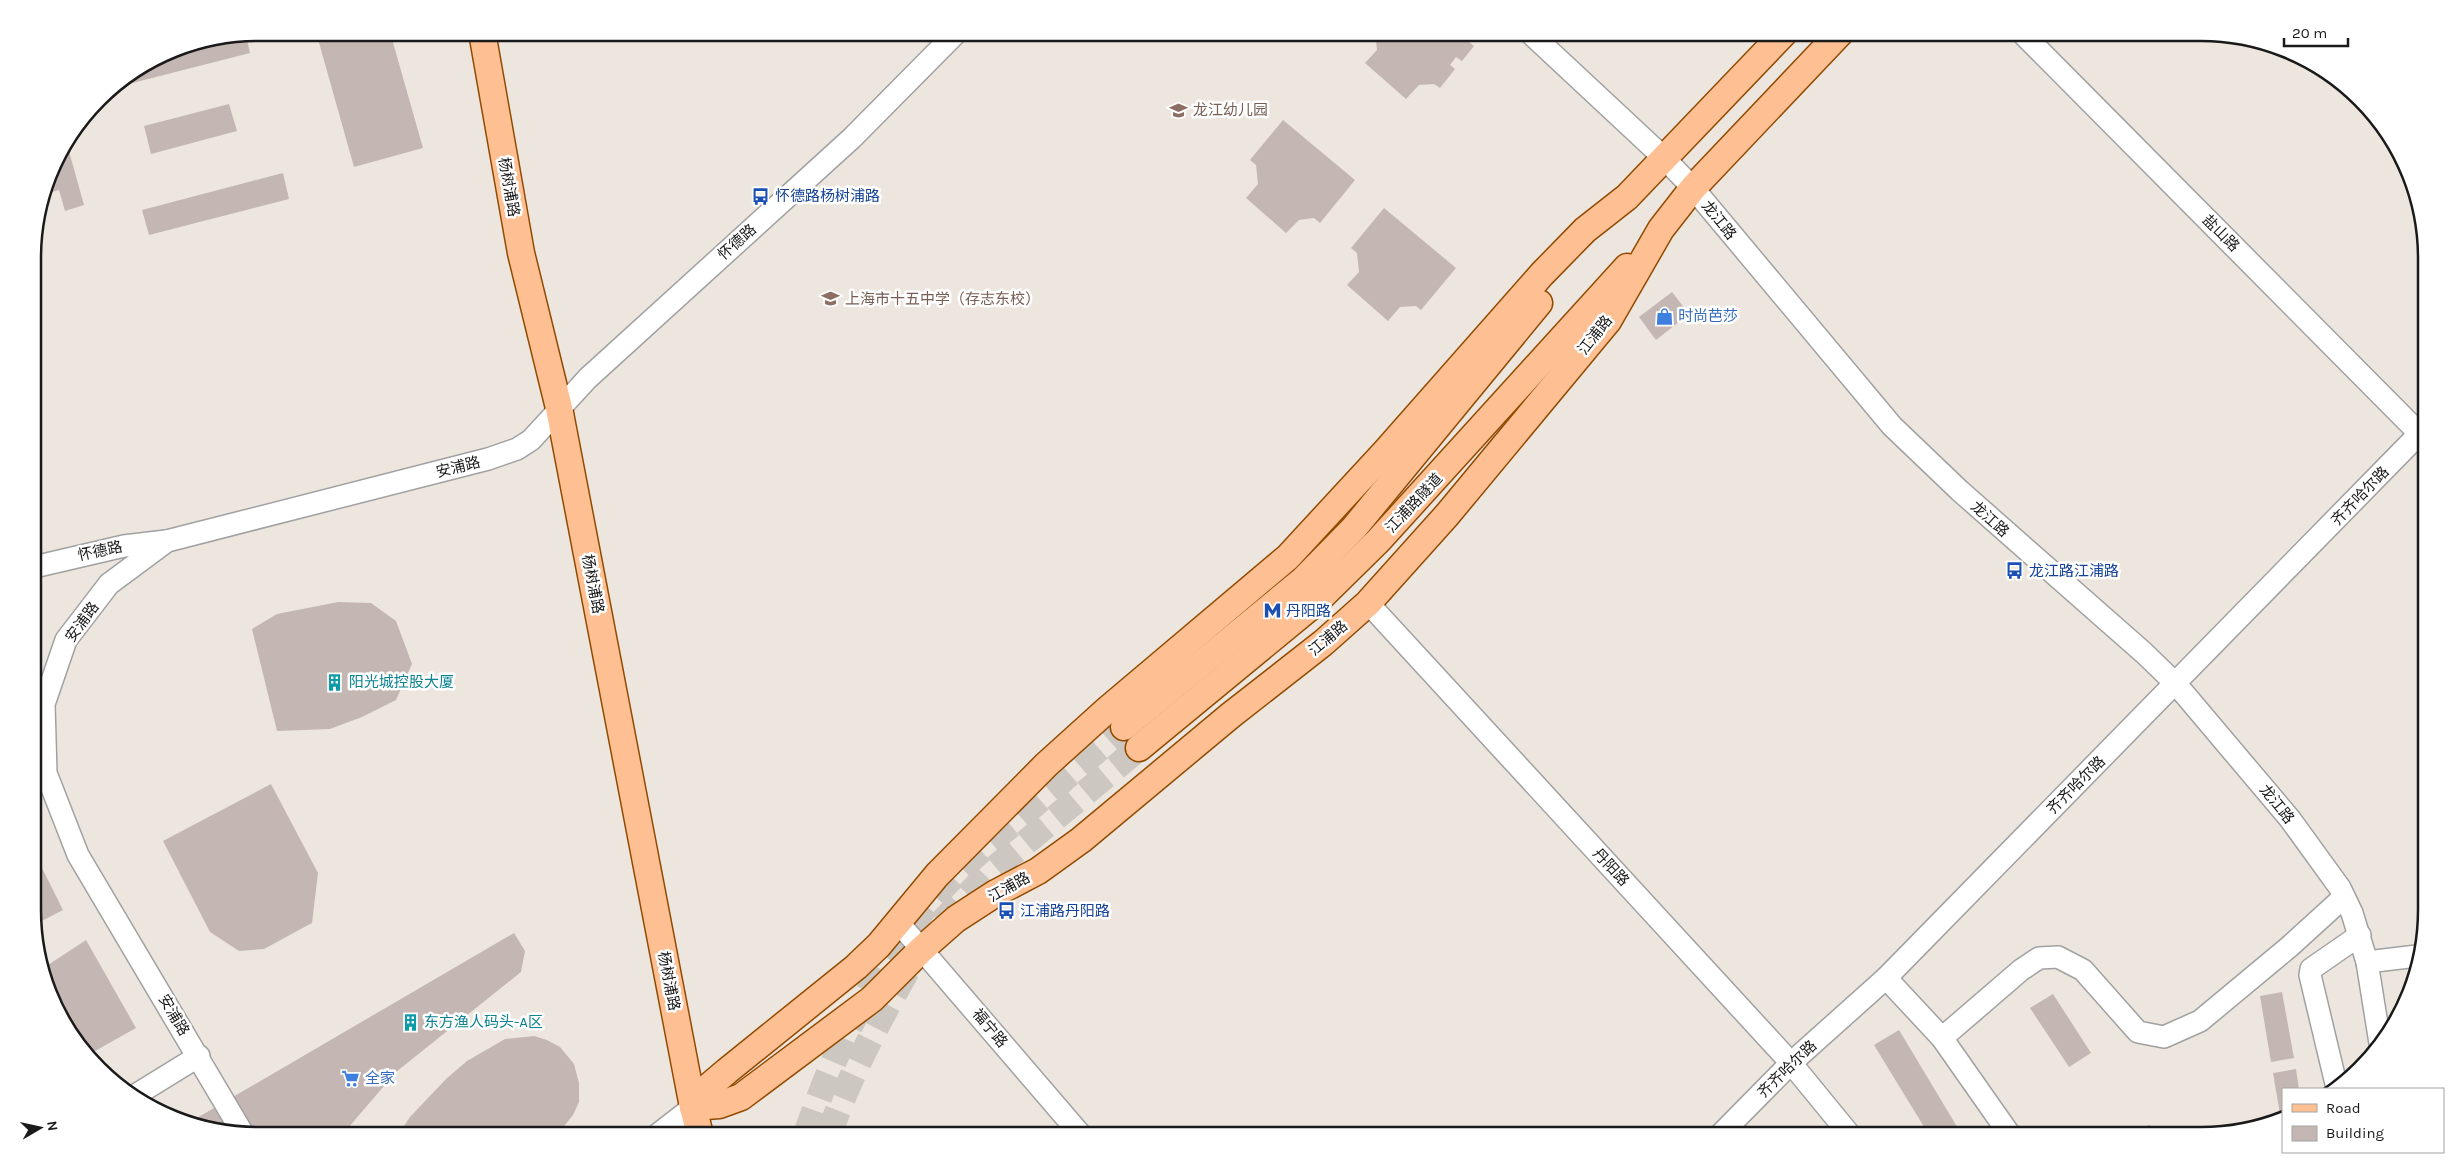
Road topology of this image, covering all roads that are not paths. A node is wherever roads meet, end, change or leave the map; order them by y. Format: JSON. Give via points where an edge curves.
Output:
{"nodes":[{"id":1,"x":484,"y":41,"type":"edge"},
{"id":2,"x":948,"y":41,"type":"edge"},
{"id":3,"x":1539,"y":41,"type":"edge"},
{"id":4,"x":1777,"y":41,"type":"edge"},
{"id":5,"x":1832,"y":41,"type":"edge"},
{"id":6,"x":2030,"y":41,"type":"edge"},
{"id":7,"x":1663,"y":157,"type":"junction"},
{"id":8,"x":1693,"y":188,"type":"junction"},
{"id":9,"x":1627,"y":197,"type":"junction"},
{"id":10,"x":1661,"y":229,"type":"junction"},
{"id":11,"x":559,"y":408,"type":"junction"},
{"id":12,"x":2418,"y":427,"type":"edge"},
{"id":13,"x":2418,"y":435,"type":"edge"},
{"id":14,"x":167,"y":541,"type":"junction"},
{"id":15,"x":41,"y":565,"type":"edge"},
{"id":16,"x":1368,"y":603,"type":"junction"},
{"id":17,"x":2176,"y":684,"type":"junction"},
{"id":18,"x":1124,"y":727,"type":"tunnel mouth"},
{"id":19,"x":1139,"y":748,"type":"tunnel mouth"},
{"id":20,"x":2344,"y":897,"type":"junction"},
{"id":21,"x":898,"y":922,"type":"junction"},
{"id":22,"x":2360,"y":935,"type":"junction"},
{"id":23,"x":922,"y":949,"type":"junction"},
{"id":24,"x":2413,"y":957,"type":"edge"},
{"id":25,"x":2367,"y":962,"type":"junction"},
{"id":26,"x":1886,"y":978,"type":"junction"},
{"id":27,"x":2379,"y":1034,"type":"edge"},
{"id":28,"x":1942,"y":1038,"type":"junction"},
{"id":29,"x":199,"y":1056,"type":"junction"},
{"id":30,"x":1791,"y":1063,"type":"junction"},
{"id":31,"x":2335,"y":1080,"type":"edge"},
{"id":32,"x":141,"y":1092,"type":"edge"},
{"id":33,"x":693,"y":1107,"type":"junction"},
{"id":34,"x":238,"y":1126,"type":"edge"},
{"id":35,"x":667,"y":1127,"type":"edge"},
{"id":36,"x":698,"y":1127,"type":"edge"},
{"id":37,"x":1074,"y":1127,"type":"edge"},
{"id":38,"x":1728,"y":1127,"type":"edge"},
{"id":39,"x":1843,"y":1127,"type":"edge"},
{"id":40,"x":2004,"y":1127,"type":"edge"}],
"edges":[{"from":1,"to":11,"type":"main road","name":"杨树浦路","via":[[521,253]]},
{"from":2,"to":11,"type":"street","name":"怀德路","via":[[852,138]]},
{"from":3,"to":7,"type":"street","name":"龙江路"},
{"from":4,"to":7,"type":"main road"},
{"from":5,"to":8,"type":"main road","name":"江浦路"},
{"from":6,"to":12,"type":"street","name":"盐山路"},
{"from":7,"to":8,"type":"street","name":"龙江路"},
{"from":7,"to":9,"type":"main road"},
{"from":8,"to":10,"type":"main road","name":"江浦路"},
{"from":8,"to":17,"type":"street","name":"龙江路","via":[[1892,426]]},
{"from":9,"to":18,"type":"main road","name":"江浦路隧道","via":[[1354,528],[1303,580]]},
{"from":9,"to":21,"type":"main road","via":[[1584,230],[1542,274],[1288,557],[1046,765],[937,876]]},
{"from":10,"to":16,"type":"main road","name":"江浦路","via":[[1608,321]]},
{"from":10,"to":19,"type":"main road","name":"江浦路隧道","via":[[1378,541],[1315,603]]},
{"from":11,"to":14,"type":"street","name":"安浦路","via":[[531,440],[506,454]]},
{"from":11,"to":33,"type":"main road","name":"杨树浦路"},
{"from":13,"to":17,"type":"street","name":"齐齐哈尔路"},
{"from":14,"to":15,"type":"street","name":"怀德路","via":[[124,546]]},
{"from":14,"to":29,"type":"street","name":"安浦路","via":[[109,584],[66,640],[44,704],[46,773],[78,855]]},
{"from":16,"to":23,"type":"main road","name":"江浦路","via":[[1081,840],[1038,871],[956,919]]},
{"from":16,"to":30,"type":"street","name":"丹阳路"},
{"from":17,"to":20,"type":"street","name":"龙江路","via":[[2290,819]]},
{"from":17,"to":26,"type":"street","name":"齐齐哈尔路"},
{"from":20,"to":22,"type":"street","name":"龙江路"},
{"from":20,"to":28,"type":"street","via":[[2289,948],[2200,1020],[2164,1037],[2138,1032],[2083,970],[2058,957],[2039,958],[2027,966]]},
{"from":21,"to":23,"type":"street","name":"福宁路"},
{"from":21,"to":33,"type":"main road","via":[[856,967],[727,1071]]},
{"from":22,"to":25,"type":"street","name":"龙江路"},
{"from":22,"to":31,"type":"street","via":[[2311,970],[2310,975]]},
{"from":23,"to":33,"type":"main road","name":"江浦路","via":[[872,999],[741,1097],[719,1105]]},
{"from":23,"to":37,"type":"street","name":"福宁路"},
{"from":24,"to":25,"type":"street"},
{"from":25,"to":27,"type":"street","name":"龙江路"},
{"from":26,"to":28,"type":"street"},
{"from":26,"to":30,"type":"street","name":"齐齐哈尔路"},
{"from":28,"to":40,"type":"street"},
{"from":29,"to":32,"type":"street"},
{"from":29,"to":34,"type":"street","name":"安浦路"},
{"from":30,"to":38,"type":"street","name":"齐齐哈尔路"},
{"from":30,"to":39,"type":"street","name":"丹阳路"},
{"from":33,"to":35,"type":"street"},
{"from":33,"to":36,"type":"main road","name":"杨树浦路"}]}
